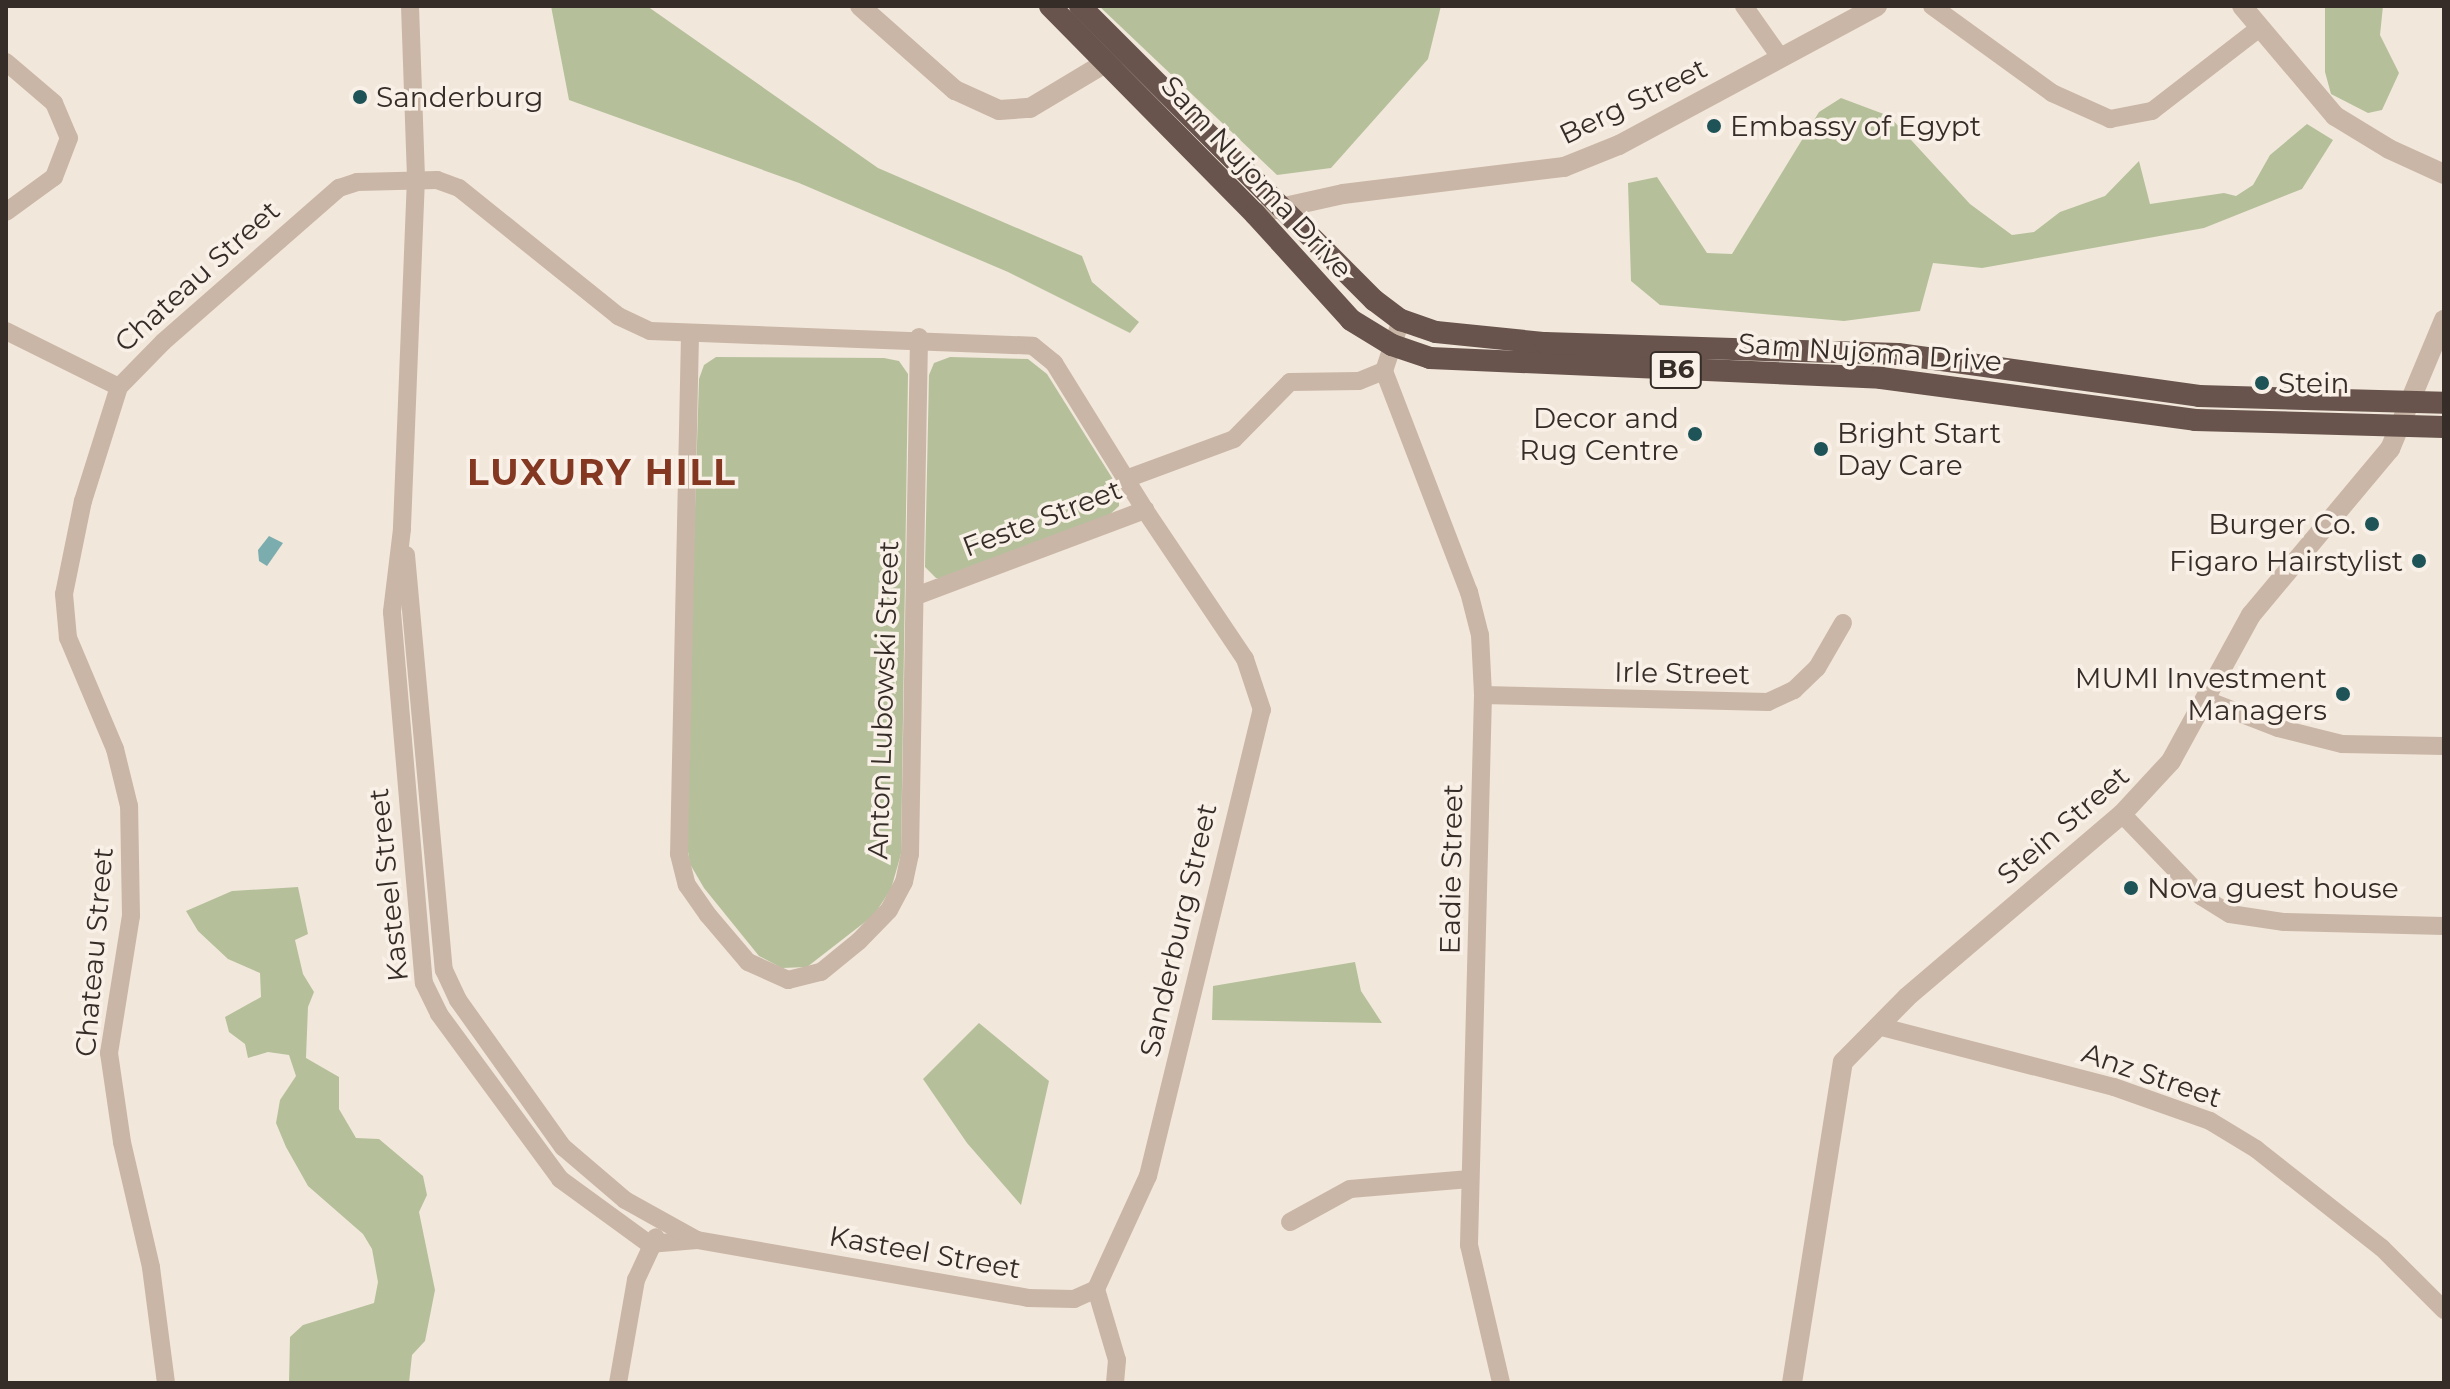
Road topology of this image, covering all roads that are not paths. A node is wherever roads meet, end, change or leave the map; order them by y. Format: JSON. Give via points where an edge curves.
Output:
{"nodes":[{"id":1,"x":410,"y":6,"type":"edge"},
{"id":2,"x":860,"y":6,"type":"edge"},
{"id":3,"x":1050,"y":6,"type":"edge"},
{"id":4,"x":1080,"y":6,"type":"edge"},
{"id":5,"x":1744,"y":6,"type":"edge"},
{"id":6,"x":1877,"y":6,"type":"edge"},
{"id":7,"x":1932,"y":6,"type":"edge"},
{"id":8,"x":2242,"y":6,"type":"edge"},
{"id":9,"x":2258,"y":29,"type":"junction"},
{"id":10,"x":1117,"y":56,"type":"junction"},
{"id":11,"x":1780,"y":57,"type":"junction"},
{"id":12,"x":6,"y":62,"type":"edge"},
{"id":13,"x":2440,"y":175,"type":"edge"},
{"id":14,"x":416,"y":178,"type":"junction"},
{"id":15,"x":1284,"y":207,"type":"junction"},
{"id":16,"x":6,"y":212,"type":"edge"},
{"id":17,"x":1255,"y":214,"type":"junction"},
{"id":18,"x":1401,"y":320,"type":"junction"},
{"id":19,"x":2444,"y":320,"type":"edge"},
{"id":20,"x":6,"y":331,"type":"edge"},
{"id":21,"x":690,"y":335,"type":"junction"},
{"id":22,"x":919,"y":337,"type":"junction"},
{"id":23,"x":1392,"y":345,"type":"junction"},
{"id":24,"x":1384,"y":371,"type":"junction"},
{"id":25,"x":119,"y":387,"type":"junction"},
{"id":26,"x":2412,"y":403,"type":"junction"},
{"id":27,"x":2444,"y":403,"type":"edge"},
{"id":28,"x":2402,"y":426,"type":"junction"},
{"id":29,"x":2444,"y":427,"type":"edge"},
{"id":30,"x":1126,"y":479,"type":"junction"},
{"id":31,"x":1145,"y":510,"type":"junction"},
{"id":32,"x":402,"y":529,"type":"junction"},
{"id":33,"x":916,"y":596,"type":"junction"},
{"id":34,"x":1843,"y":623,"type":"dead end"},
{"id":35,"x":1483,"y":695,"type":"junction"},
{"id":36,"x":2206,"y":700,"type":"junction"},
{"id":37,"x":2444,"y":746,"type":"edge"},
{"id":38,"x":2122,"y":814,"type":"junction"},
{"id":39,"x":2444,"y":926,"type":"edge"},
{"id":40,"x":1878,"y":1026,"type":"junction"},
{"id":41,"x":1470,"y":1179,"type":"junction"},
{"id":42,"x":1290,"y":1222,"type":"dead end"},
{"id":43,"x":667,"y":1227,"type":"junction"},
{"id":44,"x":697,"y":1240,"type":"junction"},
{"id":45,"x":649,"y":1244,"type":"junction"},
{"id":46,"x":1096,"y":1289,"type":"junction"},
{"id":47,"x":2444,"y":1310,"type":"edge"},
{"id":48,"x":166,"y":1383,"type":"edge"},
{"id":49,"x":618,"y":1383,"type":"edge"},
{"id":50,"x":1115,"y":1383,"type":"edge"},
{"id":51,"x":1501,"y":1383,"type":"edge"},
{"id":52,"x":1792,"y":1383,"type":"edge"}],
"edges":[{"from":1,"to":14,"type":"street","name":"Kasteel Street"},
{"from":2,"to":10,"type":"street","via":[[955,90],[999,110],[1030,108]]},
{"from":3,"to":10,"type":"highway","name":"Sam Nujoma Drive","number":"B6"},
{"from":4,"to":10,"type":"highway","name":"Sam Nujoma Drive","number":"B6"},
{"from":5,"to":11,"type":"street"},
{"from":6,"to":11,"type":"street","name":"Berg Street"},
{"from":7,"to":9,"type":"street","via":[[2052,93],[2110,119],[2152,111]]},
{"from":8,"to":9,"type":"street"},
{"from":9,"to":13,"type":"street","via":[[2335,116]]},
{"from":10,"to":15,"type":"highway","name":"Sam Nujoma Drive","number":"B6"},
{"from":10,"to":17,"type":"highway","name":"Sam Nujoma Drive","number":"B6"},
{"from":11,"to":15,"type":"street","name":"Berg Street","via":[[1619,145],[1564,167],[1343,194]]},
{"from":12,"to":16,"type":"street","via":[[54,103],[69,138],[54,177]]},
{"from":14,"to":21,"type":"street","via":[[459,188],[618,316],[650,331]]},
{"from":14,"to":25,"type":"street","name":"Chateau Street","via":[[339,188],[184,322]]},
{"from":14,"to":32,"type":"street","name":"Kasteel Street"},
{"from":15,"to":17,"type":"street","name":"Berg Street"},
{"from":15,"to":18,"type":"highway","name":"Sam Nujoma Drive","number":"B6","via":[[1374,300]]},
{"from":17,"to":23,"type":"highway","name":"Sam Nujoma Drive","number":"B6","via":[[1335,305]]},
{"from":18,"to":23,"type":"street"},
{"from":18,"to":26,"type":"highway","name":"Sam Nujoma Drive","number":"B6","via":[[1471,338],[1898,354],[2199,396]]},
{"from":19,"to":26,"type":"street","name":"Stein Street"},
{"from":20,"to":25,"type":"street"},
{"from":21,"to":22,"type":"street"},
{"from":21,"to":33,"type":"street","name":"Anton Lubowski Street","via":[[679,854],[699,905],[748,962],[766,972],[799,980],[831,965],[889,910],[904,882],[910,854]]},
{"from":22,"to":30,"type":"street","via":[[1011,341],[1040,349]]},
{"from":22,"to":33,"type":"street","name":"Anton Lubowski Street"},
{"from":23,"to":24,"type":"street"},
{"from":23,"to":28,"type":"highway","name":"Sam Nujoma Drive","number":"B6","via":[[1430,358],[1506,365],[1947,384],[2195,420]]},
{"from":24,"to":30,"type":"street","name":"Feste Street","via":[[1359,381],[1290,382],[1234,439]]},
{"from":24,"to":35,"type":"street","name":"Eadie Street","via":[[1473,604]]},
{"from":25,"to":48,"type":"street","name":"Chateau Street","via":[[70,554],[65,615],[74,657],[115,749],[129,806],[131,916],[109,1053],[122,1142],[151,1267]]},
{"from":26,"to":27,"type":"highway","name":"Sam Nujoma Drive","number":"B6"},
{"from":26,"to":28,"type":"street","name":"Stein Street"},
{"from":28,"to":29,"type":"highway","name":"Sam Nujoma Drive","number":"B6"},
{"from":28,"to":36,"type":"street","name":"Stein Street","via":[[2375,471],[2251,615]]},
{"from":30,"to":31,"type":"street","name":"Feste Street"},
{"from":31,"to":33,"type":"street","name":"Feste Street"},
{"from":31,"to":46,"type":"street","name":"Sanderburg Street","via":[[1245,659],[1262,710],[1148,1176]]},
{"from":32,"to":43,"type":"street","name":"Kasteel Street","via":[[448,983],[563,1147]]},
{"from":32,"to":45,"type":"street","name":"Kasteel Street","via":[[392,612],[427,992],[560,1179]]},
{"from":34,"to":35,"type":"street","name":"Irle Street","via":[[1806,680],[1768,702]]},
{"from":35,"to":41,"type":"street","name":"Eadie Street"},
{"from":36,"to":37,"type":"street","via":[[2278,728],[2342,744]]},
{"from":36,"to":38,"type":"street","name":"Stein Street","via":[[2171,761]]},
{"from":38,"to":39,"type":"street","via":[[2201,896],[2230,914],[2284,922]]},
{"from":38,"to":40,"type":"street","name":"Stein Street"},
{"from":40,"to":47,"type":"street","name":"Anz Street","via":[[2114,1087],[2210,1121],[2256,1149],[2382,1248]]},
{"from":40,"to":52,"type":"street","name":"Stein Street","via":[[1843,1062],[1838,1075]]},
{"from":41,"to":42,"type":"street","via":[[1350,1189]]},
{"from":41,"to":51,"type":"street","name":"Eadie Street","via":[[1472,1267]]},
{"from":43,"to":44,"type":"street","name":"Kasteel Street"},
{"from":43,"to":45,"type":"street"},
{"from":44,"to":45,"type":"street","name":"Kasteel Street"},
{"from":44,"to":46,"type":"street","name":"Kasteel Street","via":[[1028,1298],[1074,1299]]},
{"from":45,"to":49,"type":"street","via":[[621,1343]]},
{"from":46,"to":50,"type":"street","via":[[1117,1360]]}]}
